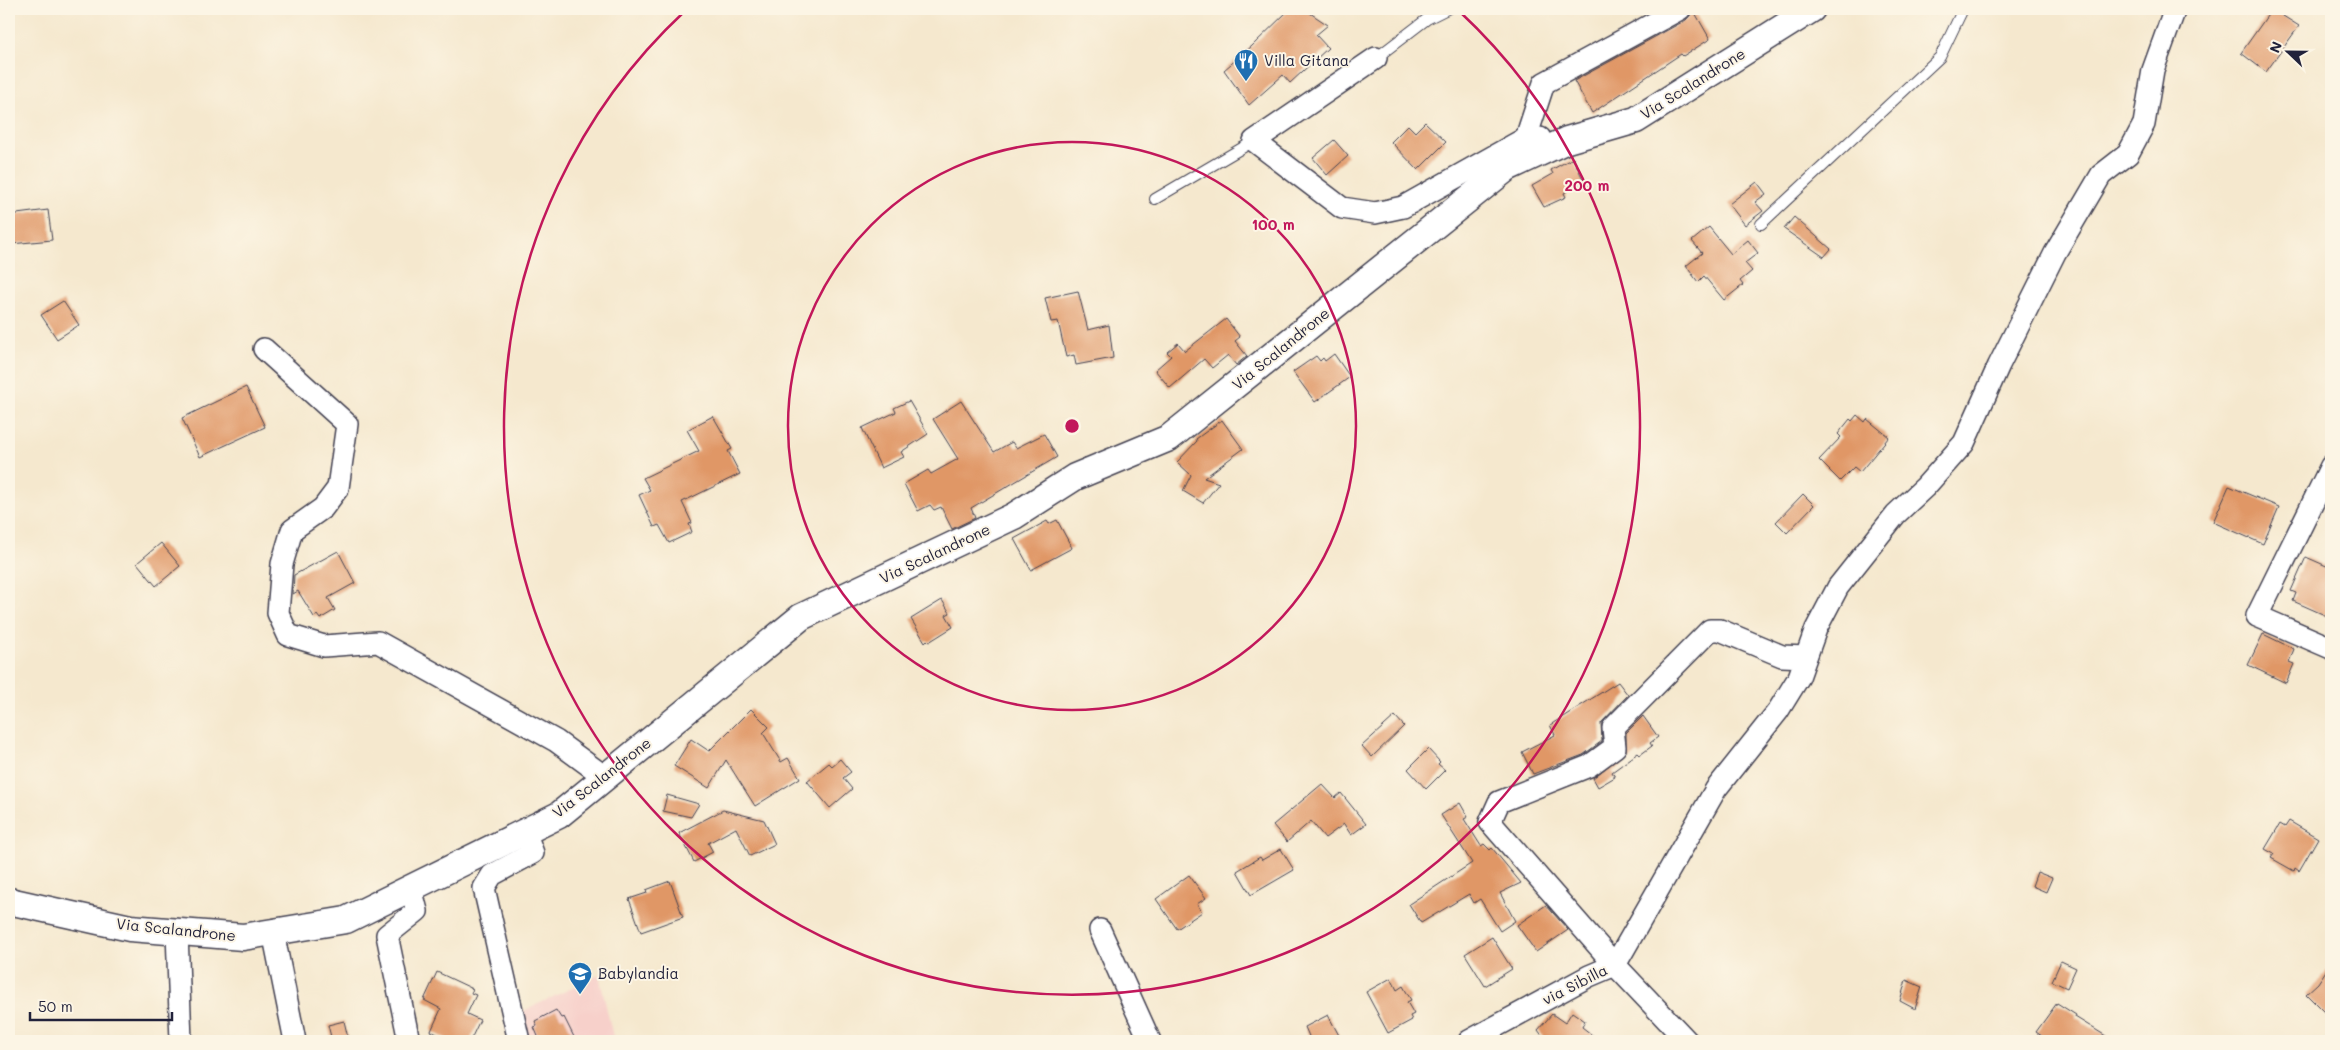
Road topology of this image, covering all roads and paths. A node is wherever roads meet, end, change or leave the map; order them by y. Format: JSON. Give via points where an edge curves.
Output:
{"nodes":[{"id":1,"x":1447,"y":9,"type":"edge"},
{"id":2,"x":1680,"y":9,"type":"edge"},
{"id":3,"x":1812,"y":9,"type":"edge"},
{"id":4,"x":1963,"y":9,"type":"edge"},
{"id":5,"x":2175,"y":9,"type":"edge"},
{"id":6,"x":1376,"y":58,"type":"joint"},
{"id":7,"x":1526,"y":138,"type":"junction"},
{"id":8,"x":1567,"y":140,"type":"junction"},
{"id":9,"x":1254,"y":141,"type":"junction"},
{"id":10,"x":1155,"y":199,"type":"dead end"},
{"id":11,"x":1761,"y":224,"type":"dead end"},
{"id":12,"x":264,"y":349,"type":"dead end"},
{"id":13,"x":2330,"y":473,"type":"edge"},
{"id":14,"x":2331,"y":648,"type":"edge"},
{"id":15,"x":1806,"y":657,"type":"junction"},
{"id":16,"x":605,"y":777,"type":"junction"},
{"id":17,"x":525,"y":831,"type":"junction"},
{"id":18,"x":411,"y":888,"type":"junction"},
{"id":19,"x":9,"y":901,"type":"edge"},
{"id":20,"x":1100,"y":930,"type":"dead end"},
{"id":21,"x":177,"y":932,"type":"junction"},
{"id":22,"x":273,"y":932,"type":"junction"},
{"id":23,"x":1615,"y":965,"type":"junction"},
{"id":24,"x":181,"y":1041,"type":"edge"},
{"id":25,"x":295,"y":1041,"type":"edge"},
{"id":26,"x":409,"y":1041,"type":"edge"},
{"id":27,"x":519,"y":1041,"type":"edge"},
{"id":28,"x":1150,"y":1041,"type":"edge"},
{"id":29,"x":1469,"y":1041,"type":"edge"},
{"id":30,"x":1687,"y":1041,"type":"edge"}],
"edges":[{"from":1,"to":6,"type":"lane"},
{"from":2,"to":7,"type":"street","via":[[1544,83]]},
{"from":3,"to":8,"type":"street","name":"Via Scalandrone","via":[[1636,120]]},
{"from":4,"to":11,"type":"lane","via":[[1940,57]]},
{"from":5,"to":15,"type":"street","via":[[2153,70],[2144,124],[2128,154],[2102,175],[2055,253],[1964,443],[1896,514],[1838,588],[1816,629]]},
{"from":6,"to":9,"type":"street"},
{"from":7,"to":8,"type":"street"},
{"from":7,"to":9,"type":"street","via":[[1403,207],[1375,213],[1342,208]]},
{"from":8,"to":16,"type":"street","name":"Via Scalandrone","via":[[1507,168],[1169,438],[1075,477],[1014,516],[801,617]]},
{"from":9,"to":10,"type":"lane"},
{"from":12,"to":16,"type":"street","via":[[347,424],[338,488],[323,508],[292,530],[282,564],[278,613],[288,635],[324,646],[378,642],[556,741]]},
{"from":13,"to":14,"type":"street","via":[[2257,616]]},
{"from":15,"to":23,"type":"street","via":[[1799,676],[1778,711],[1716,789]]},
{"from":15,"to":23,"type":"street","via":[[1782,656],[1720,630],[1710,630],[1613,728],[1615,747],[1589,766],[1499,802],[1490,822]]},
{"from":16,"to":17,"type":"street","name":"Via Scalandrone","via":[[559,815]]},
{"from":17,"to":18,"type":"street","name":"Via Scalandrone"},
{"from":17,"to":27,"type":"street","via":[[533,853],[492,875],[484,888]]},
{"from":18,"to":22,"type":"street","name":"Via Scalandrone","via":[[346,920]]},
{"from":18,"to":26,"type":"street","via":[[417,911],[387,935]]},
{"from":19,"to":21,"type":"street","name":"Via Scalandrone","via":[[130,928]]},
{"from":20,"to":28,"type":"street"},
{"from":21,"to":22,"type":"street","name":"Via Scalandrone","via":[[243,938]]},
{"from":21,"to":24,"type":"street"},
{"from":22,"to":25,"type":"street"},
{"from":23,"to":29,"type":"street","name":"via Sibilla"},
{"from":23,"to":30,"type":"street","name":"via Sibilla"}]}
